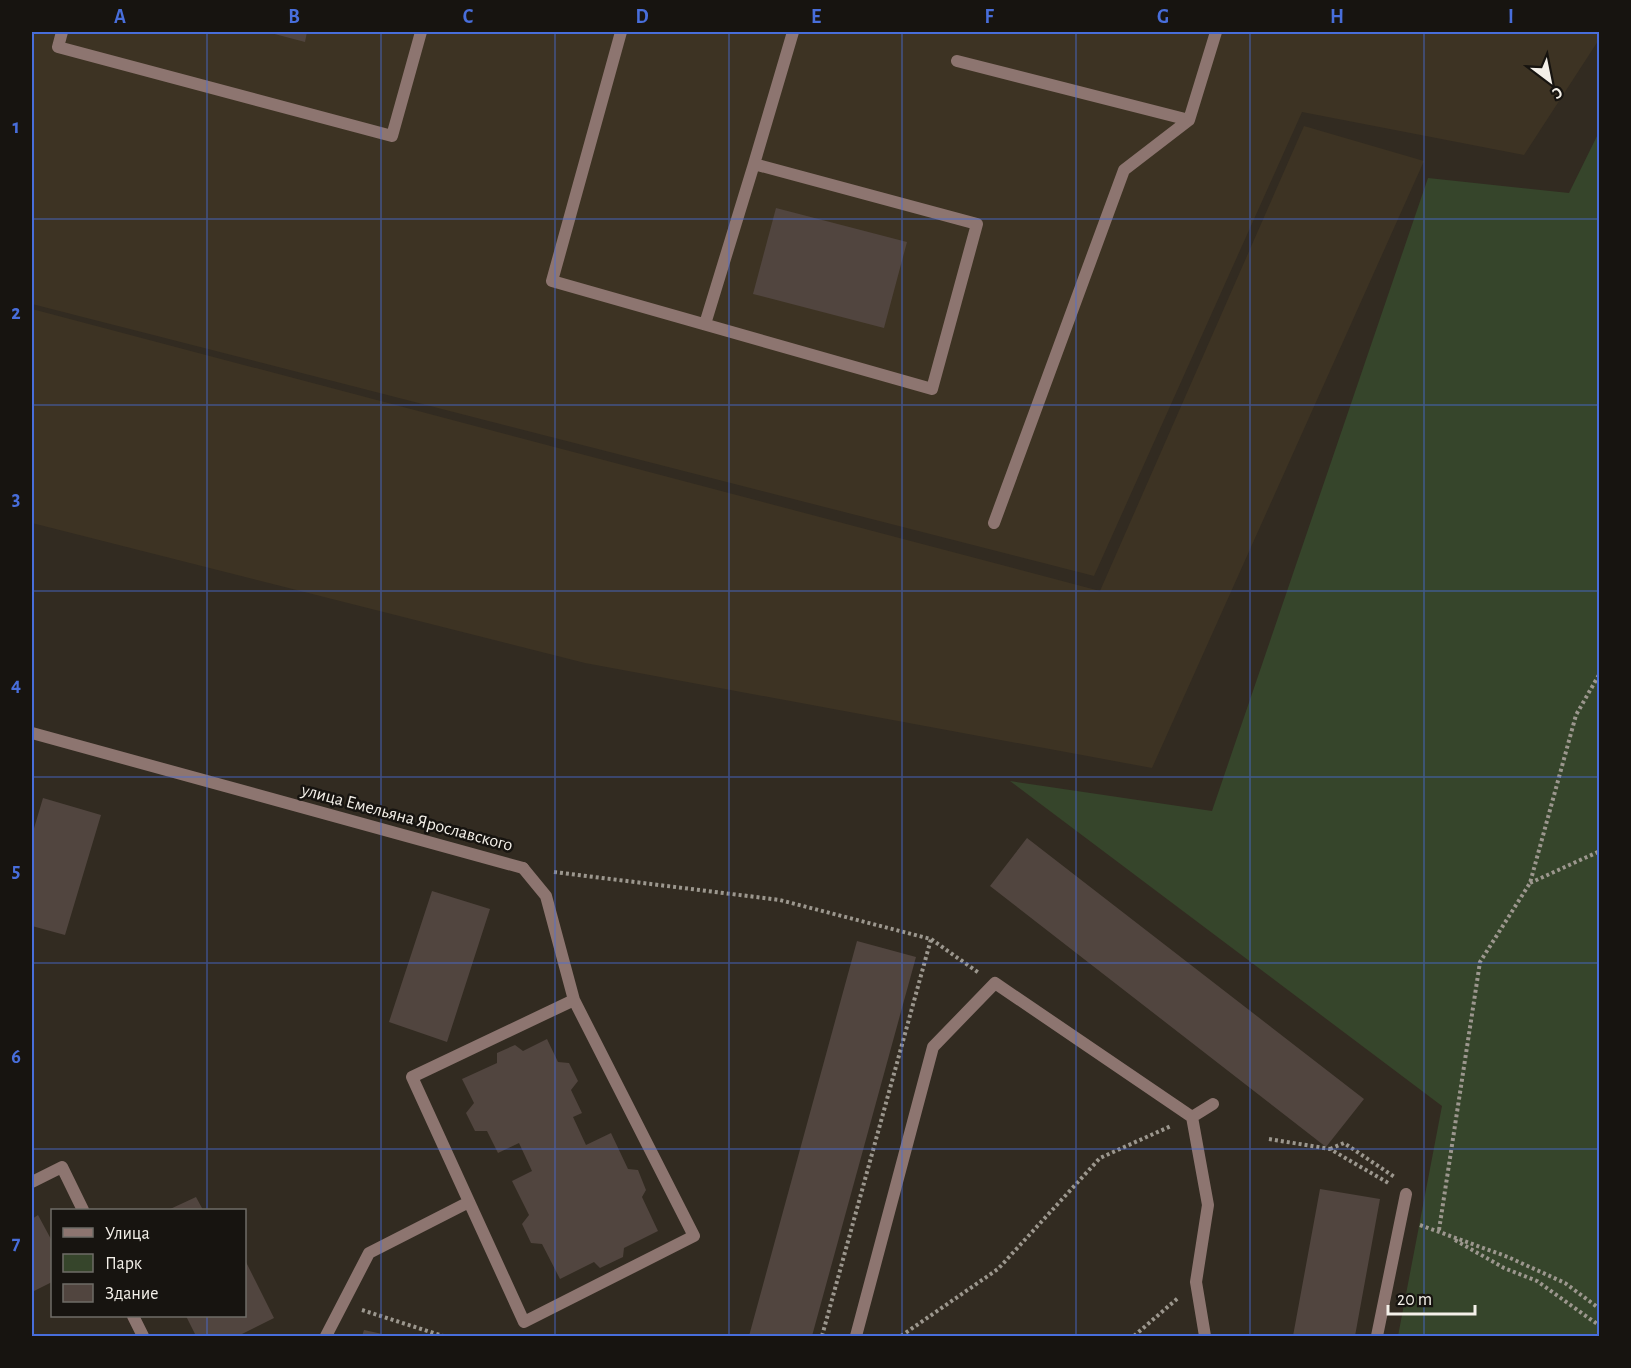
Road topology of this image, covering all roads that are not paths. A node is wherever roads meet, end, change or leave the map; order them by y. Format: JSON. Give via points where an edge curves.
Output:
{"nodes":[{"id":1,"x":62,"y":32,"type":"edge"},
{"id":2,"x":421,"y":32,"type":"edge"},
{"id":3,"x":621,"y":32,"type":"edge"},
{"id":4,"x":793,"y":32,"type":"edge"},
{"id":5,"x":1216,"y":32,"type":"edge"},
{"id":6,"x":957,"y":61,"type":"dead end"},
{"id":7,"x":1189,"y":120,"type":"junction"},
{"id":8,"x":754,"y":164,"type":"junction"},
{"id":9,"x":705,"y":324,"type":"junction"},
{"id":10,"x":993,"y":523,"type":"dead end"},
{"id":11,"x":32,"y":733,"type":"edge"},
{"id":12,"x":574,"y":1000,"type":"junction"},
{"id":13,"x":1214,"y":1104,"type":"dead end"},
{"id":14,"x":1192,"y":1117,"type":"junction"},
{"id":15,"x":32,"y":1182,"type":"edge"},
{"id":16,"x":1406,"y":1194,"type":"road end"},
{"id":17,"x":469,"y":1202,"type":"junction"},
{"id":18,"x":83,"y":1209,"type":"edge"},
{"id":19,"x":134,"y":1317,"type":"edge"},
{"id":20,"x":143,"y":1336,"type":"edge"},
{"id":21,"x":326,"y":1336,"type":"edge"},
{"id":22,"x":856,"y":1336,"type":"edge"},
{"id":23,"x":1205,"y":1336,"type":"edge"},
{"id":24,"x":1377,"y":1336,"type":"edge"}],
"edges":[{"from":1,"to":2,"type":"street","via":[[58,47],[392,136]]},
{"from":3,"to":9,"type":"street","via":[[552,281]]},
{"from":4,"to":8,"type":"street"},
{"from":5,"to":7,"type":"street"},
{"from":6,"to":7,"type":"street"},
{"from":7,"to":10,"type":"street","via":[[1124,170]]},
{"from":8,"to":9,"type":"street"},
{"from":8,"to":9,"type":"street","via":[[977,224],[932,389]]},
{"from":11,"to":12,"type":"street","name":"улица Емельяна Ярославского","via":[[523,868],[546,896]]},
{"from":12,"to":17,"type":"street","via":[[412,1077]]},
{"from":12,"to":17,"type":"street","via":[[694,1236],[524,1322]]},
{"from":13,"to":14,"type":"street"},
{"from":14,"to":22,"type":"street","via":[[995,983],[933,1047]]},
{"from":14,"to":23,"type":"street","via":[[1208,1205],[1196,1282]]},
{"from":15,"to":18,"type":"street","via":[[62,1167]]},
{"from":16,"to":24,"type":"street"},
{"from":17,"to":21,"type":"street","via":[[369,1253]]},
{"from":19,"to":20,"type":"street"}]}
